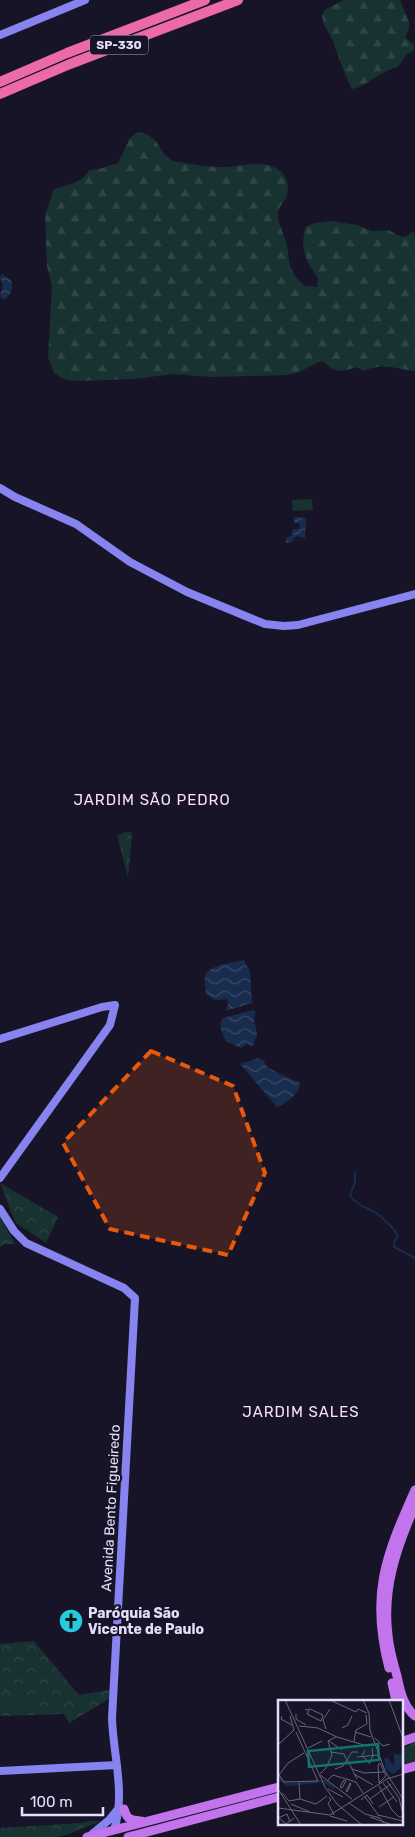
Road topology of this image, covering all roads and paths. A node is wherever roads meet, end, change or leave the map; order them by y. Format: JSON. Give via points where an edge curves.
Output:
{"nodes":[{"id":1,"x":85,"y":0,"type":"edge"},
{"id":2,"x":205,"y":0,"type":"edge"},
{"id":3,"x":238,"y":0,"type":"edge"},
{"id":4,"x":0,"y":35,"type":"edge"},
{"id":5,"x":0,"y":82,"type":"edge"},
{"id":6,"x":0,"y":94,"type":"edge"},
{"id":7,"x":0,"y":488,"type":"edge"},
{"id":8,"x":415,"y":594,"type":"edge"},
{"id":9,"x":0,"y":1039,"type":"edge"},
{"id":10,"x":0,"y":1178,"type":"edge"},
{"id":11,"x":0,"y":1209,"type":"edge"},
{"id":12,"x":415,"y":1490,"type":"edge"},
{"id":13,"x":415,"y":1506,"type":"edge"},
{"id":14,"x":396,"y":1700,"type":"edge"},
{"id":15,"x":415,"y":1716,"type":"edge"},
{"id":16,"x":415,"y":1737,"type":"edge"},
{"id":17,"x":402,"y":1742,"type":"edge"},
{"id":18,"x":117,"y":1765,"type":"junction"},
{"id":19,"x":415,"y":1766,"type":"edge"},
{"id":20,"x":402,"y":1770,"type":"edge"},
{"id":21,"x":0,"y":1771,"type":"edge"},
{"id":22,"x":278,"y":1787,"type":"edge"},
{"id":23,"x":278,"y":1797,"type":"edge"},
{"id":24,"x":121,"y":1809,"type":"junction"},
{"id":25,"x":147,"y":1822,"type":"junction"},
{"id":26,"x":112,"y":1833,"type":"edge"},
{"id":27,"x":87,"y":1837,"type":"edge"},
{"id":28,"x":128,"y":1837,"type":"edge"}],
"edges":[{"from":1,"to":4,"type":"street"},
{"from":2,"to":5,"type":"highway","number":"SP-330"},
{"from":3,"to":6,"type":"highway","number":"SP-330"},
{"from":7,"to":8,"type":"street","via":[[15,498],[76,524],[130,562],[187,592],[265,624],[298,625]]},
{"from":9,"to":10,"type":"street","via":[[115,1005],[110,1025]]},
{"from":11,"to":18,"type":"street","name":"Avenida Bento Figueiredo","via":[[26,1243],[124,1288],[135,1298],[112,1718]]},
{"from":12,"to":14,"type":"main road","via":[[390,1549],[381,1590],[380,1626]]},
{"from":13,"to":15,"type":"main road","via":[[396,1551],[386,1616],[400,1690],[404,1702]]},
{"from":16,"to":17,"type":"main road"},
{"from":18,"to":21,"type":"street"},
{"from":18,"to":24,"type":"street","name":"Avenida Bento Figueiredo"},
{"from":19,"to":20,"type":"main road"},
{"from":22,"to":25,"type":"main road"},
{"from":23,"to":28,"type":"main road"},
{"from":24,"to":25,"type":"main road","via":[[130,1820]]},
{"from":24,"to":26,"type":"street","name":"Avenida Bento Figueiredo"},
{"from":24,"to":27,"type":"street"},
{"from":25,"to":26,"type":"main road"},
{"from":26,"to":27,"type":"main road"}]}
